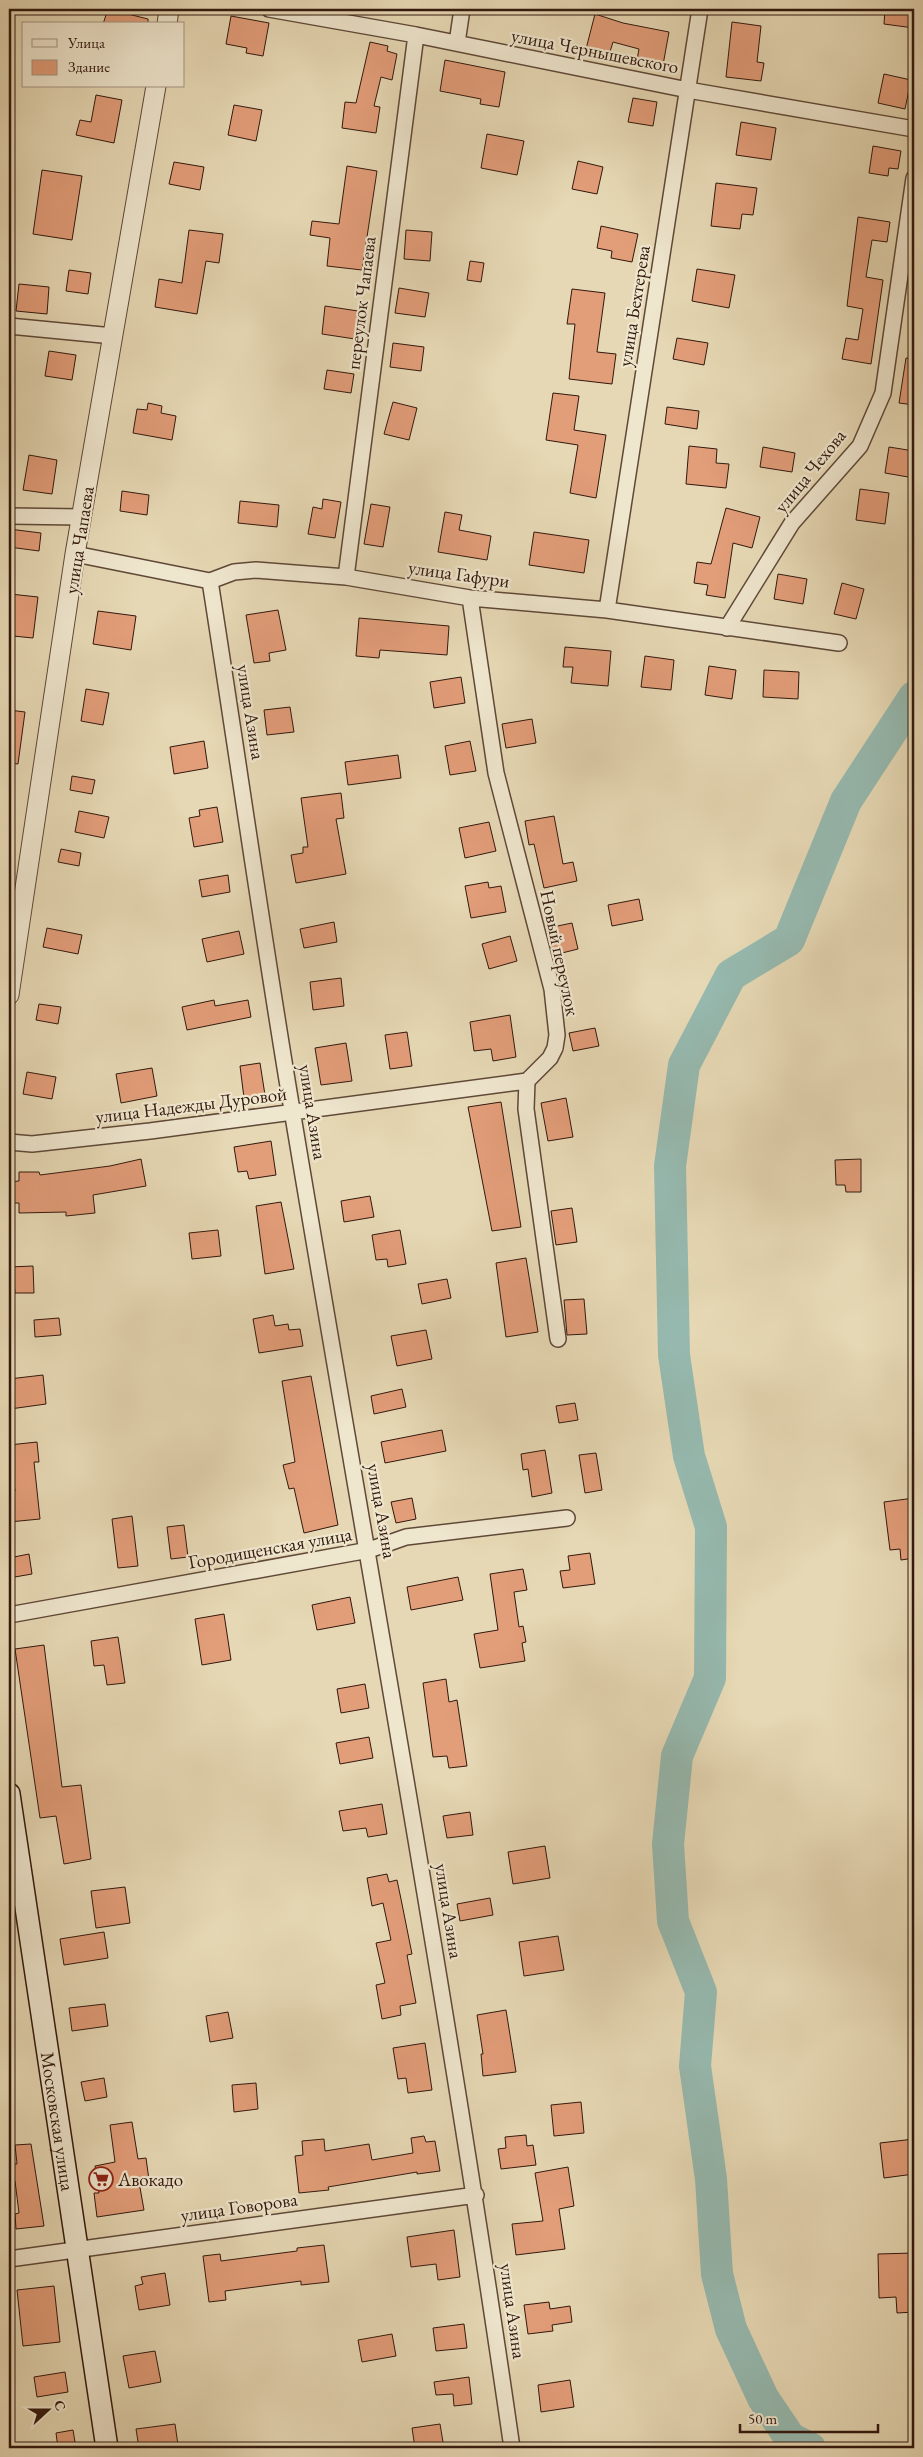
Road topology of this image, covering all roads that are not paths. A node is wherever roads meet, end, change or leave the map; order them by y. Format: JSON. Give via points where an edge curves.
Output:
{"nodes":[{"id":1,"x":169,"y":9,"type":"edge"},
{"id":2,"x":269,"y":9,"type":"edge"},
{"id":3,"x":462,"y":9,"type":"edge"},
{"id":4,"x":700,"y":9,"type":"edge"},
{"id":5,"x":167,"y":22,"type":"edge"},
{"id":6,"x":416,"y":35,"type":"junction"},
{"id":7,"x":457,"y":43,"type":"junction"},
{"id":8,"x":156,"y":88,"type":"edge"},
{"id":9,"x":688,"y":90,"type":"junction"},
{"id":10,"x":914,"y":128,"type":"edge"},
{"id":11,"x":914,"y":178,"type":"edge"},
{"id":12,"x":9,"y":326,"type":"edge"},
{"id":13,"x":113,"y":336,"type":"junction"},
{"id":14,"x":9,"y":516,"type":"edge"},
{"id":15,"x":82,"y":517,"type":"junction"},
{"id":16,"x":75,"y":554,"type":"junction"},
{"id":17,"x":346,"y":577,"type":"junction"},
{"id":18,"x":210,"y":581,"type":"junction"},
{"id":19,"x":470,"y":598,"type":"junction"},
{"id":20,"x":607,"y":610,"type":"junction"},
{"id":21,"x":727,"y":628,"type":"junction"},
{"id":22,"x":839,"y":643,"type":"dead end"},
{"id":23,"x":9,"y":995,"type":"edge"},
{"id":24,"x":527,"y":1081,"type":"junction"},
{"id":25,"x":293,"y":1114,"type":"junction"},
{"id":26,"x":9,"y":1142,"type":"edge"},
{"id":27,"x":558,"y":1339,"type":"dead end"},
{"id":28,"x":567,"y":1518,"type":"dead end"},
{"id":29,"x":369,"y":1550,"type":"junction"},
{"id":30,"x":9,"y":1615,"type":"edge"},
{"id":31,"x":9,"y":1794,"type":"edge"},
{"id":32,"x":476,"y":2195,"type":"junction"},
{"id":33,"x":78,"y":2249,"type":"junction"},
{"id":34,"x":9,"y":2259,"type":"edge"},
{"id":35,"x":107,"y":2448,"type":"edge"},
{"id":36,"x":512,"y":2448,"type":"edge"}],
"edges":[{"from":1,"to":5,"type":"street"},
{"from":2,"to":6,"type":"street","name":"улица Чернышевского"},
{"from":3,"to":7,"type":"street"},
{"from":4,"to":9,"type":"street","name":"улица Бехтерева"},
{"from":6,"to":7,"type":"street","name":"улица Чернышевского"},
{"from":6,"to":17,"type":"street","name":"переулок Чапаева"},
{"from":7,"to":9,"type":"street","name":"улица Чернышевского"},
{"from":8,"to":13,"type":"street","name":"улица Чапаева"},
{"from":9,"to":10,"type":"street","name":"улица Чернышевского"},
{"from":9,"to":20,"type":"street","name":"улица Бехтерева"},
{"from":11,"to":21,"type":"street","name":"улица Чехова","via":[[884,393],[860,446],[792,523]]},
{"from":12,"to":13,"type":"street"},
{"from":13,"to":15,"type":"street","name":"улица Чапаева"},
{"from":14,"to":15,"type":"street"},
{"from":15,"to":16,"type":"street","name":"улица Чапаева"},
{"from":16,"to":18,"type":"street"},
{"from":16,"to":23,"type":"street","name":"улица Чапаева"},
{"from":17,"to":18,"type":"street","name":"улица Гафури","via":[[256,570],[234,572]]},
{"from":17,"to":19,"type":"street","name":"улица Гафури"},
{"from":18,"to":25,"type":"street","name":"улица Азина"},
{"from":19,"to":20,"type":"street","name":"улица Гафури"},
{"from":19,"to":24,"type":"street","name":"Новый переулок","via":[[496,773],[553,998],[557,1035],[555,1048],[550,1058]]},
{"from":20,"to":21,"type":"street","name":"улица Гафури"},
{"from":21,"to":22,"type":"street","name":"улица Гафури"},
{"from":24,"to":25,"type":"street","name":"улица Надежды Дуровой"},
{"from":24,"to":27,"type":"street","via":[[526,1109]]},
{"from":25,"to":26,"type":"street","name":"улица Надежды Дуровой","via":[[32,1144]]},
{"from":25,"to":29,"type":"street","name":"улица Азина"},
{"from":28,"to":29,"type":"street","name":"Городищенская улица","via":[[406,1537]]},
{"from":29,"to":30,"type":"street","name":"Городищенская улица"},
{"from":29,"to":32,"type":"street","name":"улица Азина"},
{"from":31,"to":33,"type":"main road","name":"Московская улица"},
{"from":32,"to":33,"type":"street","name":"улица Говорова"},
{"from":32,"to":36,"type":"street","name":"улица Азина"},
{"from":33,"to":34,"type":"street","name":"улица Говорова"},
{"from":33,"to":35,"type":"main road","name":"Московская улица"}]}
